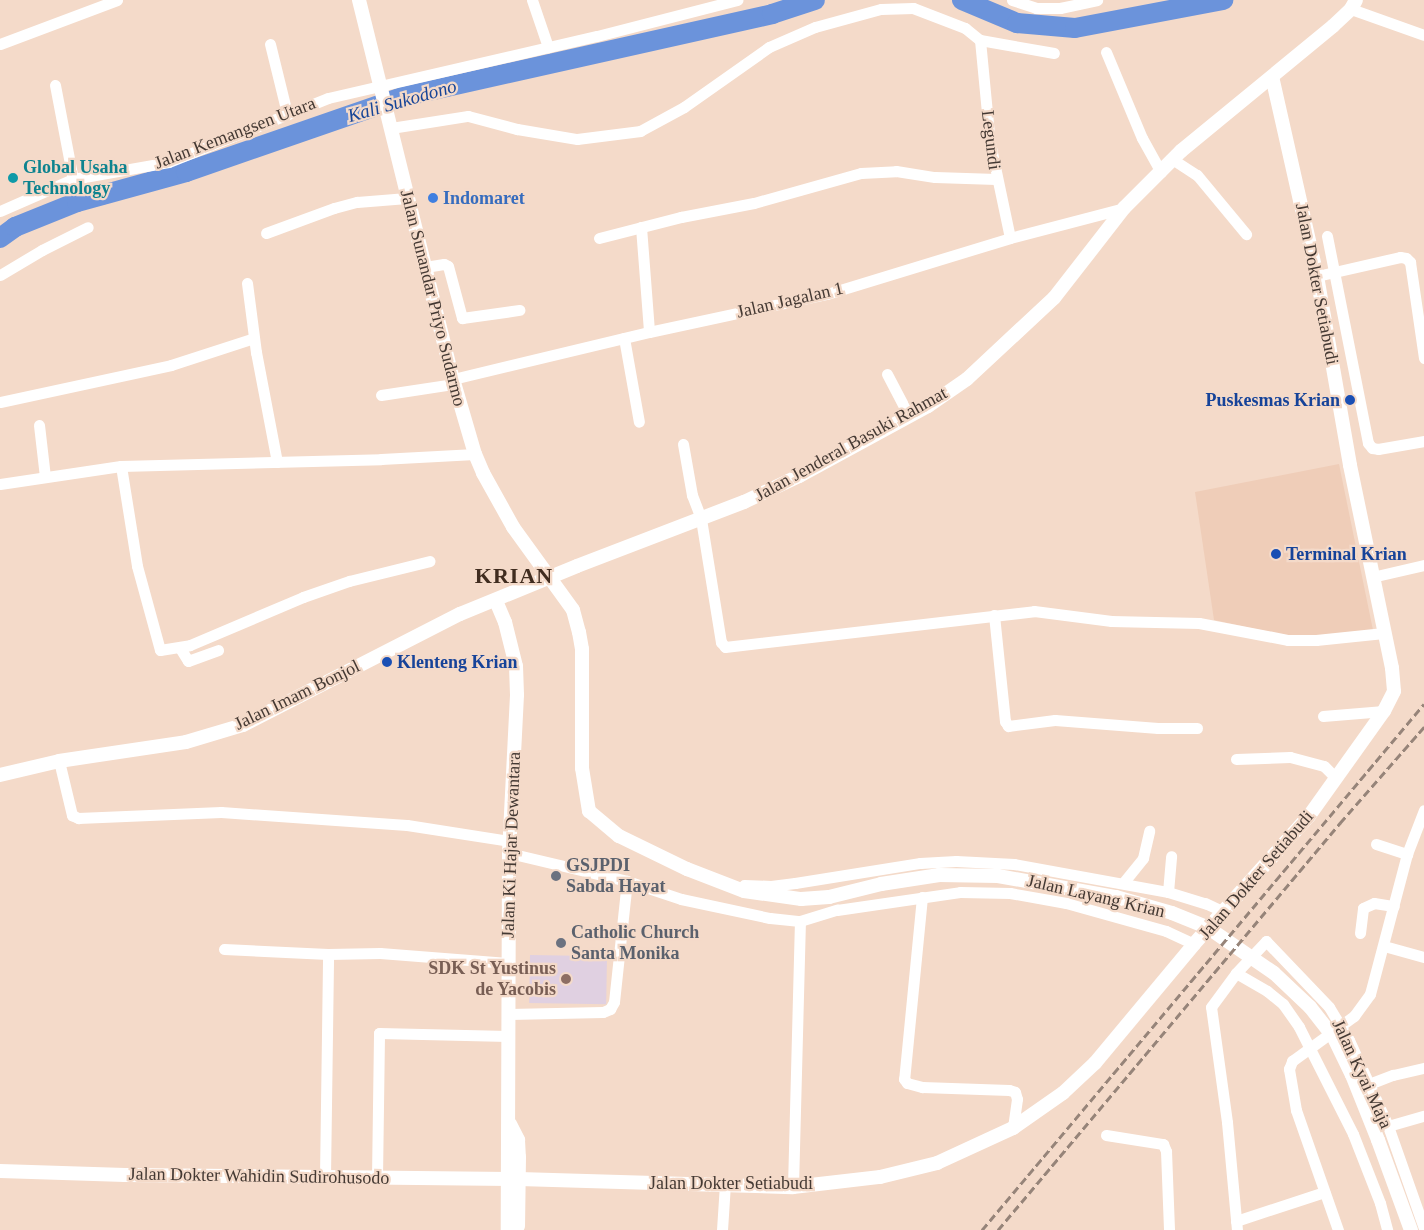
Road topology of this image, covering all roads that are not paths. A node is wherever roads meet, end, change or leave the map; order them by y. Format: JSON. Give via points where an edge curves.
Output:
{"nodes":[{"id":1,"x":359,"y":0,"type":"edge"},
{"id":2,"x":532,"y":0,"type":"edge"},
{"id":3,"x":737,"y":0,"type":"edge"},
{"id":4,"x":1012,"y":0,"type":"edge"},
{"id":5,"x":1097,"y":0,"type":"edge"},
{"id":6,"x":112,"y":1,"type":"edge"},
{"id":7,"x":1354,"y":4,"type":"edge"},
{"id":8,"x":1424,"y":35,"type":"edge"},
{"id":9,"x":980,"y":40,"type":"junction"},
{"id":10,"x":0,"y":44,"type":"edge"},
{"id":11,"x":270,"y":44,"type":"dead end"},
{"id":12,"x":548,"y":47,"type":"junction"},
{"id":13,"x":1106,"y":52,"type":"dead end"},
{"id":14,"x":1054,"y":53,"type":"dead end"},
{"id":15,"x":1272,"y":77,"type":"junction"},
{"id":16,"x":55,"y":85,"type":"dead end"},
{"id":17,"x":382,"y":91,"type":"junction"},
{"id":18,"x":287,"y":114,"type":"junction"},
{"id":19,"x":391,"y":125,"type":"junction"},
{"id":20,"x":1172,"y":159,"type":"junction"},
{"id":21,"x":1161,"y":172,"type":"junction"},
{"id":22,"x":73,"y":179,"type":"junction"},
{"id":23,"x":996,"y":179,"type":"junction"},
{"id":24,"x":407,"y":198,"type":"junction"},
{"id":25,"x":1124,"y":208,"type":"junction"},
{"id":26,"x":0,"y":211,"type":"edge"},
{"id":27,"x":641,"y":227,"type":"junction"},
{"id":28,"x":88,"y":228,"type":"dead end"},
{"id":29,"x":266,"y":233,"type":"dead end"},
{"id":30,"x":1246,"y":234,"type":"dead end"},
{"id":31,"x":1327,"y":236,"type":"dead end"},
{"id":32,"x":599,"y":238,"type":"dead end"},
{"id":33,"x":1010,"y":238,"type":"junction"},
{"id":34,"x":425,"y":267,"type":"junction"},
{"id":35,"x":1334,"y":272,"type":"junction"},
{"id":36,"x":0,"y":275,"type":"edge"},
{"id":37,"x":1317,"y":276,"type":"junction"},
{"id":38,"x":247,"y":283,"type":"dead end"},
{"id":39,"x":519,"y":310,"type":"dead end"},
{"id":40,"x":650,"y":332,"type":"junction"},
{"id":41,"x":254,"y":338,"type":"junction"},
{"id":42,"x":624,"y":338,"type":"junction"},
{"id":43,"x":1424,"y":358,"type":"edge"},
{"id":44,"x":887,"y":374,"type":"dead end"},
{"id":45,"x":453,"y":381,"type":"junction"},
{"id":46,"x":381,"y":395,"type":"dead end"},
{"id":47,"x":0,"y":402,"type":"edge"},
{"id":48,"x":909,"y":416,"type":"junction"},
{"id":49,"x":639,"y":422,"type":"dead end"},
{"id":50,"x":39,"y":425,"type":"dead end"},
{"id":51,"x":1424,"y":441,"type":"edge"},
{"id":52,"x":683,"y":444,"type":"dead end"},
{"id":53,"x":475,"y":454,"type":"junction"},
{"id":54,"x":277,"y":462,"type":"junction"},
{"id":55,"x":121,"y":466,"type":"junction"},
{"id":56,"x":45,"y":477,"type":"junction"},
{"id":57,"x":0,"y":484,"type":"edge"},
{"id":58,"x":701,"y":519,"type":"junction"},
{"id":59,"x":430,"y":560,"type":"dead end"},
{"id":60,"x":1424,"y":566,"type":"edge"},
{"id":61,"x":1372,"y":577,"type":"junction"},
{"id":62,"x":549,"y":579,"type":"junction"},
{"id":63,"x":496,"y":601,"type":"junction"},
{"id":64,"x":994,"y":615,"type":"junction"},
{"id":65,"x":1384,"y":633,"type":"junction"},
{"id":66,"x":218,"y":650,"type":"dead end"},
{"id":67,"x":182,"y":653,"type":"junction"},
{"id":68,"x":1384,"y":711,"type":"junction"},
{"id":69,"x":1323,"y":716,"type":"dead end"},
{"id":70,"x":1196,"y":728,"type":"dead end"},
{"id":71,"x":1236,"y":759,"type":"dead end"},
{"id":72,"x":59,"y":761,"type":"junction"},
{"id":73,"x":0,"y":775,"type":"edge"},
{"id":74,"x":1336,"y":778,"type":"junction"},
{"id":75,"x":1424,"y":810,"type":"edge"},
{"id":76,"x":1149,"y":831,"type":"dead end"},
{"id":77,"x":1376,"y":844,"type":"dead end"},
{"id":78,"x":509,"y":848,"type":"junction"},
{"id":79,"x":1407,"y":854,"type":"junction"},
{"id":80,"x":1171,"y":856,"type":"dead end"},
{"id":81,"x":1014,"y":864,"type":"junction"},
{"id":82,"x":701,"y":875,"type":"junction"},
{"id":83,"x":627,"y":881,"type":"junction"},
{"id":84,"x":1123,"y":883,"type":"junction"},
{"id":85,"x":1012,"y":887,"type":"junction"},
{"id":86,"x":1168,"y":892,"type":"junction"},
{"id":87,"x":922,"y":897,"type":"junction"},
{"id":88,"x":1394,"y":906,"type":"junction"},
{"id":89,"x":1220,"y":917,"type":"junction"},
{"id":90,"x":800,"y":921,"type":"junction"},
{"id":91,"x":1360,"y":933,"type":"dead end"},
{"id":92,"x":1196,"y":943,"type":"junction"},
{"id":93,"x":1384,"y":946,"type":"junction"},
{"id":94,"x":224,"y":949,"type":"dead end"},
{"id":95,"x":328,"y":954,"type":"junction"},
{"id":96,"x":1424,"y":957,"type":"edge"},
{"id":97,"x":508,"y":963,"type":"junction"},
{"id":98,"x":1238,"y":971,"type":"junction"},
{"id":99,"x":509,"y":1014,"type":"junction"},
{"id":100,"x":1338,"y":1029,"type":"junction"},
{"id":101,"x":508,"y":1036,"type":"junction"},
{"id":102,"x":1309,"y":1049,"type":"junction"},
{"id":103,"x":1424,"y":1068,"type":"edge"},
{"id":104,"x":1369,"y":1084,"type":"junction"},
{"id":105,"x":1424,"y":1116,"type":"edge"},
{"id":106,"x":1388,"y":1126,"type":"junction"},
{"id":107,"x":1013,"y":1128,"type":"junction"},
{"id":108,"x":1106,"y":1135,"type":"dead end"},
{"id":109,"x":0,"y":1171,"type":"edge"},
{"id":110,"x":325,"y":1177,"type":"junction"},
{"id":111,"x":377,"y":1178,"type":"junction"},
{"id":112,"x":513,"y":1179,"type":"junction"},
{"id":113,"x":725,"y":1184,"type":"junction"},
{"id":114,"x":793,"y":1187,"type":"junction"},
{"id":115,"x":1324,"y":1192,"type":"junction"},
{"id":116,"x":1413,"y":1204,"type":"edge"},
{"id":117,"x":1236,"y":1226,"type":"edge"},
{"id":118,"x":1424,"y":1228,"type":"edge"},
{"id":119,"x":508,"y":1230,"type":"edge"},
{"id":120,"x":518,"y":1230,"type":"edge"},
{"id":121,"x":722,"y":1230,"type":"edge"},
{"id":122,"x":1169,"y":1230,"type":"edge"},
{"id":123,"x":1338,"y":1230,"type":"edge"},
{"id":124,"x":1387,"y":1230,"type":"edge"},
{"id":125,"x":1411,"y":1230,"type":"edge"}],
"edges":[{"from":1,"to":17,"type":"main road","name":"Jalan Sunandar Priyo Sudarmo"},
{"from":2,"to":12,"type":"street"},
{"from":3,"to":12,"type":"street","name":"Jalan Kemangsen Utara"},
{"from":4,"to":5,"type":"street","via":[[1036,8],[1060,8]]},
{"from":6,"to":10,"type":"street"},
{"from":7,"to":8,"type":"street"},
{"from":7,"to":15,"type":"main road","name":"Jalan Jenderal Basuki Rahmat"},
{"from":9,"to":14,"type":"street"},
{"from":9,"to":19,"type":"street","via":[[964,28],[913,8],[881,9],[815,27],[769,47],[684,107],[640,131],[568,138],[468,116]]},
{"from":9,"to":23,"type":"street","name":"Legundi"},
{"from":11,"to":18,"type":"street"},
{"from":12,"to":17,"type":"street","name":"Jalan Kemangsen Utara"},
{"from":13,"to":21,"type":"street","via":[[1142,138]]},
{"from":15,"to":20,"type":"main road","name":"Jalan Jenderal Basuki Rahmat"},
{"from":15,"to":37,"type":"main road","name":"Jalan Dokter Setiabudi"},
{"from":16,"to":22,"type":"street"},
{"from":17,"to":18,"type":"street","name":"Jalan Kemangsen Utara","via":[[328,98]]},
{"from":17,"to":19,"type":"main road","name":"Jalan Sunandar Priyo Sudarmo"},
{"from":18,"to":22,"type":"street","name":"Jalan Kemangsen Utara","via":[[169,162]]},
{"from":19,"to":24,"type":"main road","name":"Jalan Sunandar Priyo Sudarmo"},
{"from":20,"to":21,"type":"main road","name":"Jalan Jenderal Basuki Rahmat"},
{"from":20,"to":30,"type":"street","via":[[1197,175]]},
{"from":21,"to":25,"type":"main road","name":"Jalan Jenderal Basuki Rahmat"},
{"from":22,"to":26,"type":"street","name":"Jalan Kemangsen Utara"},
{"from":23,"to":27,"type":"street","via":[[935,177],[896,171],[861,173],[754,203]]},
{"from":23,"to":33,"type":"street","name":"Legundi"},
{"from":24,"to":29,"type":"street","via":[[357,202]]},
{"from":24,"to":34,"type":"main road","name":"Jalan Sunandar Priyo Sudarmo"},
{"from":25,"to":33,"type":"street","name":"Jalan Jagalan 1"},
{"from":25,"to":48,"type":"main road","name":"Jalan Jenderal Basuki Rahmat","via":[[1054,298],[1025,327],[967,379]]},
{"from":27,"to":32,"type":"street"},
{"from":27,"to":40,"type":"street"},
{"from":28,"to":36,"type":"street"},
{"from":31,"to":35,"type":"street"},
{"from":33,"to":40,"type":"street","name":"Jalan Jagalan 1","via":[[827,294]]},
{"from":34,"to":39,"type":"street","via":[[448,266],[462,318]]},
{"from":34,"to":45,"type":"main road","name":"Jalan Sunandar Priyo Sudarmo"},
{"from":35,"to":37,"type":"street"},
{"from":35,"to":43,"type":"street","via":[[1406,258],[1410,262]]},
{"from":35,"to":51,"type":"street","via":[[1368,444],[1378,449]]},
{"from":37,"to":61,"type":"main road","name":"Jalan Dokter Setiabudi"},
{"from":38,"to":41,"type":"street"},
{"from":40,"to":42,"type":"street","name":"Jalan Jagalan 1"},
{"from":41,"to":47,"type":"street","via":[[171,365]]},
{"from":41,"to":54,"type":"street"},
{"from":42,"to":45,"type":"street","name":"Jalan Jagalan 1"},
{"from":42,"to":49,"type":"street"},
{"from":44,"to":48,"type":"street"},
{"from":45,"to":46,"type":"street","name":"Jalan Jagalan 1"},
{"from":45,"to":53,"type":"main road","name":"Jalan Sunandar Priyo Sudarmo"},
{"from":48,"to":58,"type":"main road","name":"Jalan Jenderal Basuki Rahmat","via":[[799,476]]},
{"from":50,"to":56,"type":"street"},
{"from":52,"to":58,"type":"street","via":[[692,495]]},
{"from":53,"to":54,"type":"street"},
{"from":53,"to":62,"type":"main road","name":"Jalan Sunandar Priyo Sudarmo","via":[[504,513]]},
{"from":54,"to":55,"type":"street"},
{"from":55,"to":56,"type":"street"},
{"from":55,"to":67,"type":"street","via":[[137,566],[158,648]]},
{"from":56,"to":57,"type":"street"},
{"from":58,"to":62,"type":"main road","name":"Jalan Jenderal Basuki Rahmat"},
{"from":58,"to":64,"type":"street","via":[[723,647]]},
{"from":59,"to":67,"type":"street","via":[[303,597]]},
{"from":60,"to":61,"type":"street"},
{"from":61,"to":65,"type":"main road","name":"Jalan Dokter Setiabudi"},
{"from":62,"to":63,"type":"main road","name":"Jalan Imam Bonjol"},
{"from":62,"to":82,"type":"main road","name":"Jalan Sunandar Priyo Sudarmo","via":[[573,610],[581,638],[582,768],[589,811],[619,836]]},
{"from":63,"to":72,"type":"main road","name":"Jalan Imam Bonjol","via":[[460,614],[243,725],[186,742]]},
{"from":63,"to":78,"type":"main road","name":"Jalan Ki Hajar Dewantara","via":[[516,666],[518,695]]},
{"from":64,"to":65,"type":"street","via":[[1034,611],[1111,621],[1199,623],[1288,640]]},
{"from":64,"to":70,"type":"street","via":[[1008,726],[1055,720]]},
{"from":65,"to":68,"type":"main road","name":"Jalan Dokter Setiabudi","via":[[1394,691]]},
{"from":66,"to":67,"type":"street","via":[[188,661]]},
{"from":68,"to":69,"type":"street"},
{"from":68,"to":74,"type":"main road","name":"Jalan Dokter Setiabudi"},
{"from":71,"to":74,"type":"street","via":[[1290,757],[1324,766]]},
{"from":72,"to":73,"type":"main road","name":"Jalan Imam Bonjol"},
{"from":72,"to":78,"type":"street","via":[[72,815],[78,818],[221,812],[407,825]]},
{"from":74,"to":89,"type":"main road","name":"Jalan Dokter Setiabudi","via":[[1309,816]]},
{"from":75,"to":79,"type":"street"},
{"from":76,"to":84,"type":"street","via":[[1143,858]]},
{"from":77,"to":79,"type":"street"},
{"from":78,"to":83,"type":"street"},
{"from":78,"to":97,"type":"main road","name":"Jalan Ki Hajar Dewantara"},
{"from":79,"to":88,"type":"street"},
{"from":80,"to":86,"type":"street"},
{"from":81,"to":82,"type":"street","via":[[920,863],[771,886],[750,886]]},
{"from":81,"to":84,"type":"street"},
{"from":81,"to":85,"type":"street"},
{"from":82,"to":116,"type":"main road","name":"Jalan Layang Krian","via":[[744,891],[800,899],[829,897],[881,884],[939,875],[998,876],[1116,897],[1207,927],[1274,973],[1310,1007],[1334,1038],[1378,1140]]},
{"from":83,"to":90,"type":"street","via":[[681,899],[770,918]]},
{"from":83,"to":99,"type":"street","via":[[612,1006],[603,1012]]},
{"from":84,"to":86,"type":"street"},
{"from":85,"to":87,"type":"street"},
{"from":85,"to":92,"type":"street","via":[[1166,931]]},
{"from":86,"to":89,"type":"street","via":[[1205,903]]},
{"from":87,"to":90,"type":"street","via":[[836,910]]},
{"from":87,"to":107,"type":"street","via":[[904,1079],[907,1083],[922,1086],[1015,1092]]},
{"from":88,"to":91,"type":"street","via":[[1374,903],[1363,908]]},
{"from":88,"to":93,"type":"street"},
{"from":89,"to":92,"type":"main road","name":"Jalan Dokter Setiabudi"},
{"from":90,"to":114,"type":"street"},
{"from":92,"to":107,"type":"main road","name":"Jalan Dokter Setiabudi","via":[[1095,1063],[1064,1093]]},
{"from":93,"to":96,"type":"street"},
{"from":93,"to":100,"type":"street","via":[[1370,994],[1354,1016]]},
{"from":94,"to":95,"type":"street"},
{"from":95,"to":97,"type":"street","via":[[380,953]]},
{"from":95,"to":110,"type":"street"},
{"from":97,"to":99,"type":"main road","name":"Jalan Ki Hajar Dewantara"},
{"from":98,"to":100,"type":"street","name":"Jalan Kyai Maja","via":[[1266,941],[1329,1006]]},
{"from":98,"to":102,"type":"street","via":[[1283,1004]]},
{"from":98,"to":117,"type":"street","via":[[1211,1007],[1227,1122]]},
{"from":99,"to":101,"type":"main road","name":"Jalan Ki Hajar Dewantara"},
{"from":100,"to":102,"type":"street"},
{"from":100,"to":104,"type":"street","name":"Jalan Kyai Maja"},
{"from":101,"to":111,"type":"street","via":[[379,1034]]},
{"from":101,"to":112,"type":"main road","name":"Jalan Ki Hajar Dewantara","via":[[510,1123],[518,1140]]},
{"from":102,"to":115,"type":"street","via":[[1292,1061],[1288,1074],[1296,1110]]},
{"from":102,"to":124,"type":"street","via":[[1353,1134]]},
{"from":103,"to":104,"type":"street"},
{"from":104,"to":106,"type":"street","name":"Jalan Kyai Maja"},
{"from":105,"to":106,"type":"street"},
{"from":106,"to":116,"type":"street","name":"Jalan Kyai Maja"},
{"from":107,"to":114,"type":"main road","name":"Jalan Dokter Setiabudi","via":[[937,1163],[880,1177]]},
{"from":108,"to":122,"type":"street","via":[[1162,1144],[1166,1151]]},
{"from":109,"to":110,"type":"main road","name":"Jalan Dokter Wahidin Sudirohusodo"},
{"from":110,"to":111,"type":"main road","name":"Jalan Dokter Wahidin Sudirohusodo"},
{"from":111,"to":112,"type":"main road","name":"Jalan Dokter Wahidin Sudirohusodo"},
{"from":112,"to":113,"type":"main road","name":"Jalan Dokter Setiabudi"},
{"from":112,"to":119,"type":"main road","name":"Jalan Ki Hajar Dewantara"},
{"from":112,"to":120,"type":"main road","name":"Jalan Ki Hajar Dewantara"},
{"from":113,"to":114,"type":"main road","name":"Jalan Dokter Setiabudi"},
{"from":113,"to":121,"type":"street"},
{"from":115,"to":117,"type":"street"},
{"from":115,"to":123,"type":"street"},
{"from":116,"to":118,"type":"street","name":"Jalan Kyai Maja"},
{"from":116,"to":125,"type":"main road","name":"Jalan Layang Krian"}]}
